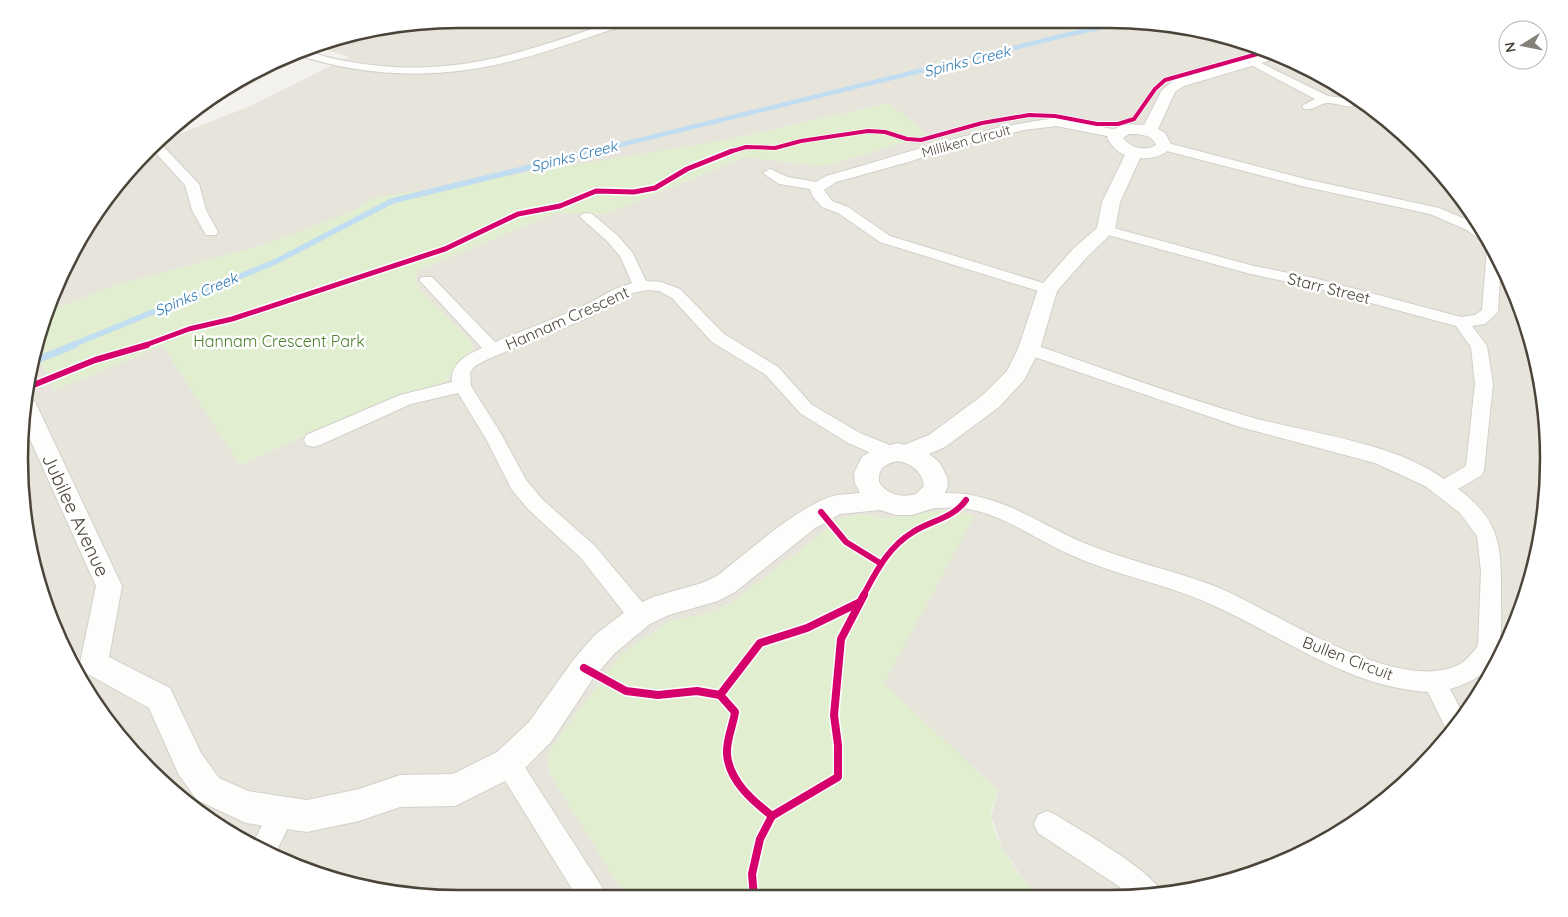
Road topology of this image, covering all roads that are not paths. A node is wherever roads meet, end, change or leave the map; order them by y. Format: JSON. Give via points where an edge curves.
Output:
{"nodes":[{"id":1,"x":607,"y":28,"type":"edge"},
{"id":2,"x":307,"y":55,"type":"edge"},
{"id":3,"x":1267,"y":57,"type":"edge"},
{"id":4,"x":1252,"y":62,"type":"junction"},
{"id":5,"x":1325,"y":99,"type":"junction"},
{"id":6,"x":1352,"y":103,"type":"dead end"},
{"id":7,"x":1308,"y":106,"type":"dead end"},
{"id":8,"x":1149,"y":131,"type":"junction"},
{"id":9,"x":1117,"y":134,"type":"junction"},
{"id":10,"x":1164,"y":146,"type":"junction"},
{"id":11,"x":159,"y":149,"type":"edge"},
{"id":12,"x":1135,"y":152,"type":"junction"},
{"id":13,"x":770,"y":173,"type":"dead end"},
{"id":14,"x":818,"y":186,"type":"junction"},
{"id":15,"x":587,"y":217,"type":"dead end"},
{"id":16,"x":1471,"y":223,"type":"edge"},
{"id":17,"x":1106,"y":230,"type":"junction"},
{"id":18,"x":211,"y":232,"type":"dead end"},
{"id":19,"x":1493,"y":263,"type":"edge"},
{"id":20,"x":426,"y":280,"type":"dead end"},
{"id":21,"x":641,"y":286,"type":"junction"},
{"id":22,"x":1048,"y":289,"type":"junction"},
{"id":23,"x":1462,"y":322,"type":"junction"},
{"id":24,"x":1029,"y":349,"type":"junction"},
{"id":25,"x":493,"y":350,"type":"junction"},
{"id":26,"x":462,"y":386,"type":"junction"},
{"id":27,"x":30,"y":414,"type":"edge"},
{"id":28,"x":854,"y":438,"type":"junction"},
{"id":29,"x":313,"y":440,"type":"dead end"},
{"id":30,"x":937,"y":441,"type":"junction"},
{"id":31,"x":898,"y":453,"type":"junction"},
{"id":32,"x":933,"y":473,"type":"junction"},
{"id":33,"x":866,"y":474,"type":"junction"},
{"id":34,"x":1444,"y":488,"type":"junction"},
{"id":35,"x":881,"y":500,"type":"junction"},
{"id":36,"x":966,"y":500,"type":"junction"},
{"id":37,"x":924,"y":501,"type":"junction"},
{"id":38,"x":837,"y":506,"type":"junction"},
{"id":39,"x":640,"y":616,"type":"junction"},
{"id":40,"x":87,"y":667,"type":"edge"},
{"id":41,"x":1435,"y":682,"type":"junction"},
{"id":42,"x":1453,"y":719,"type":"edge"},
{"id":43,"x":508,"y":763,"type":"junction"},
{"id":44,"x":282,"y":813,"type":"junction"},
{"id":45,"x":1047,"y":824,"type":"dead end"},
{"id":46,"x":266,"y":844,"type":"edge"},
{"id":47,"x":1141,"y":889,"type":"edge"},
{"id":48,"x":588,"y":890,"type":"edge"}],
"edges":[{"from":1,"to":2,"type":"street","via":[[514,57],[450,69],[356,68]]},
{"from":3,"to":4,"type":"street"},
{"from":4,"to":5,"type":"street"},
{"from":4,"to":8,"type":"street","via":[[1179,83],[1168,90]]},
{"from":5,"to":6,"type":"street"},
{"from":5,"to":7,"type":"street"},
{"from":8,"to":9,"type":"street","via":[[1134,129]]},
{"from":8,"to":10,"type":"street","via":[[1161,138]]},
{"from":9,"to":12,"type":"street","via":[[1115,138],[1121,146]]},
{"from":9,"to":14,"type":"street","name":"Milliken Circuit","via":[[1056,122],[1024,126],[937,147],[831,179]]},
{"from":10,"to":12,"type":"street","via":[[1151,153]]},
{"from":10,"to":16,"type":"street","via":[[1302,182],[1434,211]]},
{"from":11,"to":18,"type":"street","via":[[192,184],[199,210]]},
{"from":12,"to":17,"type":"street","via":[[1111,202]]},
{"from":13,"to":14,"type":"street","via":[[784,181]]},
{"from":14,"to":22,"type":"street","via":[[820,197],[827,204],[843,210],[885,240]]},
{"from":15,"to":21,"type":"street","name":"Hannam Crescent","via":[[627,255]]},
{"from":17,"to":22,"type":"street","name":"Jubilee Avenue"},
{"from":17,"to":23,"type":"street","name":"Starr Street"},
{"from":19,"to":23,"type":"street","name":"Starr Street","via":[[1490,312],[1479,320]]},
{"from":20,"to":25,"type":"street","name":"Hannam Crescent"},
{"from":21,"to":25,"type":"street","name":"Hannam Crescent","via":[[551,328]]},
{"from":21,"to":28,"type":"street","name":"Hannam Crescent","via":[[660,286],[674,291],[718,338],[772,370],[806,408]]},
{"from":22,"to":24,"type":"street","name":"Jubilee Avenue"},
{"from":23,"to":34,"type":"street","via":[[1479,346],[1484,384],[1475,470]]},
{"from":24,"to":30,"type":"street","name":"Jubilee Avenue","via":[[1016,375],[991,402]]},
{"from":24,"to":34,"type":"street","name":"Bullen Circuit","via":[[1241,420],[1365,452],[1409,469]]},
{"from":25,"to":26,"type":"street","name":"Hannam Crescent","via":[[465,365],[460,373]]},
{"from":26,"to":29,"type":"street","via":[[406,399]]},
{"from":26,"to":39,"type":"street","via":[[519,484],[536,505],[588,552]]},
{"from":27,"to":40,"type":"street","name":"Jubilee Avenue","via":[[109,586]]},
{"from":28,"to":31,"type":"street","name":"Hannam Crescent"},
{"from":28,"to":33,"type":"street"},
{"from":30,"to":31,"type":"street","name":"Jubilee Avenue"},
{"from":30,"to":32,"type":"street"},
{"from":31,"to":32,"type":"street","via":[[916,456]]},
{"from":31,"to":33,"type":"street","name":"Jubilee Avenue","via":[[876,458]]},
{"from":32,"to":36,"type":"street","name":"Bullen Circuit"},
{"from":32,"to":37,"type":"street","via":[[935,487]]},
{"from":33,"to":35,"type":"street","via":[[873,494]]},
{"from":33,"to":38,"type":"street","name":"Jubilee Avenue"},
{"from":34,"to":41,"type":"street","name":"Bullen Circuit","via":[[1469,510],[1488,534],[1491,551],[1489,647],[1461,676]]},
{"from":35,"to":37,"type":"street","name":"Jubilee Avenue","via":[[903,506]]},
{"from":35,"to":38,"type":"street","name":"Jubilee Avenue"},
{"from":36,"to":37,"type":"street","name":"Bullen Circuit"},
{"from":36,"to":41,"type":"street","name":"Bullen Circuit","via":[[994,508],[1088,554],[1225,600],[1310,645],[1350,662],[1400,678]]},
{"from":38,"to":39,"type":"street","name":"Jubilee Avenue","via":[[804,522],[726,584]]},
{"from":39,"to":43,"type":"street","name":"Jubilee Avenue","via":[[605,644],[584,668],[540,732]]},
{"from":40,"to":44,"type":"street","name":"Jubilee Avenue","via":[[160,698],[190,764],[208,789],[246,807]]},
{"from":41,"to":42,"type":"street"},
{"from":43,"to":44,"type":"street","name":"Jubilee Avenue","via":[[455,790],[400,791],[359,806],[307,816]]},
{"from":43,"to":48,"type":"street"},
{"from":44,"to":46,"type":"street"},
{"from":45,"to":47,"type":"street"}]}
